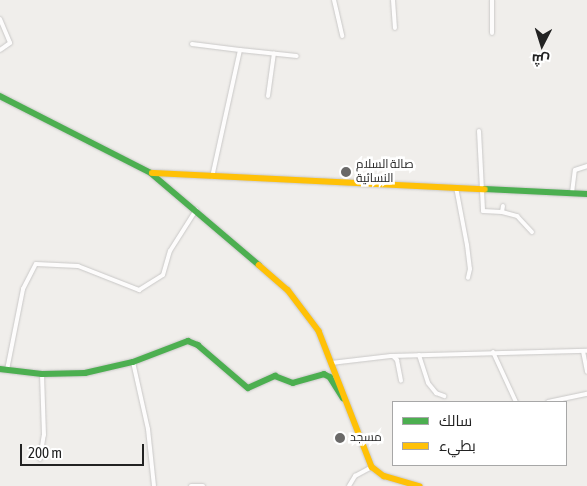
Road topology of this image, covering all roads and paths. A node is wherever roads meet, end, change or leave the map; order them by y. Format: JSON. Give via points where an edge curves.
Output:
{"nodes":[{"id":1,"x":334,"y":0,"type":"edge"},
{"id":2,"x":393,"y":0,"type":"edge"},
{"id":3,"x":492,"y":0,"type":"edge"},
{"id":4,"x":0,"y":19,"type":"edge"},
{"id":5,"x":395,"y":28,"type":"dead end"},
{"id":6,"x":492,"y":34,"type":"dead end"},
{"id":7,"x":342,"y":36,"type":"dead end"},
{"id":8,"x":192,"y":44,"type":"dead end"},
{"id":9,"x":0,"y":50,"type":"edge"},
{"id":10,"x":240,"y":50,"type":"junction"},
{"id":11,"x":274,"y":54,"type":"junction"},
{"id":12,"x":297,"y":56,"type":"dead end"},
{"id":13,"x":0,"y":96,"type":"edge"},
{"id":14,"x":268,"y":96,"type":"dead end"},
{"id":15,"x":479,"y":131,"type":"dead end"},
{"id":16,"x":587,"y":166,"type":"edge"},
{"id":17,"x":151,"y":173,"type":"junction"},
{"id":18,"x":212,"y":177,"type":"junction"},
{"id":19,"x":456,"y":187,"type":"junction"},
{"id":20,"x":483,"y":189,"type":"junction"},
{"id":21,"x":572,"y":193,"type":"junction"},
{"id":22,"x":587,"y":194,"type":"edge"},
{"id":23,"x":503,"y":206,"type":"dead end"},
{"id":24,"x":196,"y":209,"type":"junction"},
{"id":25,"x":502,"y":212,"type":"junction"},
{"id":26,"x":532,"y":232,"type":"dead end"},
{"id":27,"x":468,"y":278,"type":"dead end"},
{"id":28,"x":585,"y":351,"type":"edge"},
{"id":29,"x":493,"y":352,"type":"junction"},
{"id":30,"x":419,"y":355,"type":"junction"},
{"id":31,"x":391,"y":356,"type":"junction"},
{"id":32,"x":133,"y":362,"type":"junction"},
{"id":33,"x":331,"y":363,"type":"junction"},
{"id":34,"x":0,"y":370,"type":"edge"},
{"id":35,"x":7,"y":370,"type":"junction"},
{"id":36,"x":587,"y":372,"type":"edge"},
{"id":37,"x":42,"y":374,"type":"junction"},
{"id":38,"x":401,"y":381,"type":"dead end"},
{"id":39,"x":587,"y":394,"type":"edge"},
{"id":40,"x":444,"y":396,"type":"dead end"},
{"id":41,"x":345,"y":399,"type":"junction"},
{"id":42,"x":516,"y":401,"type":"edge"},
{"id":43,"x":553,"y":401,"type":"edge"},
{"id":44,"x":40,"y":459,"type":"dead end"},
{"id":45,"x":372,"y":467,"type":"junction"},
{"id":46,"x":392,"y":479,"type":"junction"},
{"id":47,"x":154,"y":486,"type":"edge"},
{"id":48,"x":191,"y":486,"type":"edge"},
{"id":49,"x":203,"y":486,"type":"edge"},
{"id":50,"x":349,"y":486,"type":"edge"},
{"id":51,"x":392,"y":486,"type":"edge"},
{"id":52,"x":420,"y":486,"type":"edge"}],
"edges":[{"from":1,"to":7,"type":"street"},
{"from":2,"to":5,"type":"street"},
{"from":3,"to":6,"type":"street"},
{"from":4,"to":9,"type":"street","via":[[10,43]]},
{"from":8,"to":10,"type":"street"},
{"from":10,"to":11,"type":"street"},
{"from":10,"to":18,"type":"street"},
{"from":11,"to":12,"type":"street"},
{"from":11,"to":14,"type":"street"},
{"from":13,"to":17,"type":"street"},
{"from":15,"to":20,"type":"street"},
{"from":16,"to":21,"type":"street","via":[[575,170]]},
{"from":17,"to":18,"type":"street"},
{"from":17,"to":24,"type":"street"},
{"from":18,"to":19,"type":"street"},
{"from":19,"to":20,"type":"street"},
{"from":19,"to":27,"type":"street","via":[[467,245]]},
{"from":20,"to":21,"type":"street"},
{"from":20,"to":25,"type":"street","via":[[483,211]]},
{"from":21,"to":22,"type":"street"},
{"from":23,"to":25,"type":"street"},
{"from":24,"to":33,"type":"street","via":[[296,297],[316,325]]},
{"from":24,"to":35,"type":"street","via":[[170,251],[163,276],[139,290],[78,266],[36,264],[23,289]]},
{"from":25,"to":26,"type":"street","via":[[517,216]]},
{"from":28,"to":29,"type":"street"},
{"from":28,"to":36,"type":"street"},
{"from":29,"to":30,"type":"street"},
{"from":29,"to":42,"type":"street"},
{"from":30,"to":31,"type":"street"},
{"from":30,"to":40,"type":"street","via":[[428,383],[436,393]]},
{"from":31,"to":33,"type":"street"},
{"from":31,"to":38,"type":"street","via":[[397,360]]},
{"from":32,"to":37,"type":"street","via":[[85,373]]},
{"from":32,"to":41,"type":"street","via":[[183,342],[193,342],[248,388],[275,376],[293,384],[324,374],[330,377]]},
{"from":32,"to":47,"type":"street","via":[[148,429]]},
{"from":33,"to":41,"type":"street"},
{"from":34,"to":35,"type":"street"},
{"from":35,"to":37,"type":"street"},
{"from":37,"to":44,"type":"street","via":[[44,435]]},
{"from":39,"to":43,"type":"street"},
{"from":41,"to":45,"type":"street"},
{"from":45,"to":46,"type":"street"},
{"from":45,"to":50,"type":"street","via":[[355,476]]},
{"from":46,"to":51,"type":"street"},
{"from":46,"to":52,"type":"street"},
{"from":48,"to":49,"type":"street"}]}
